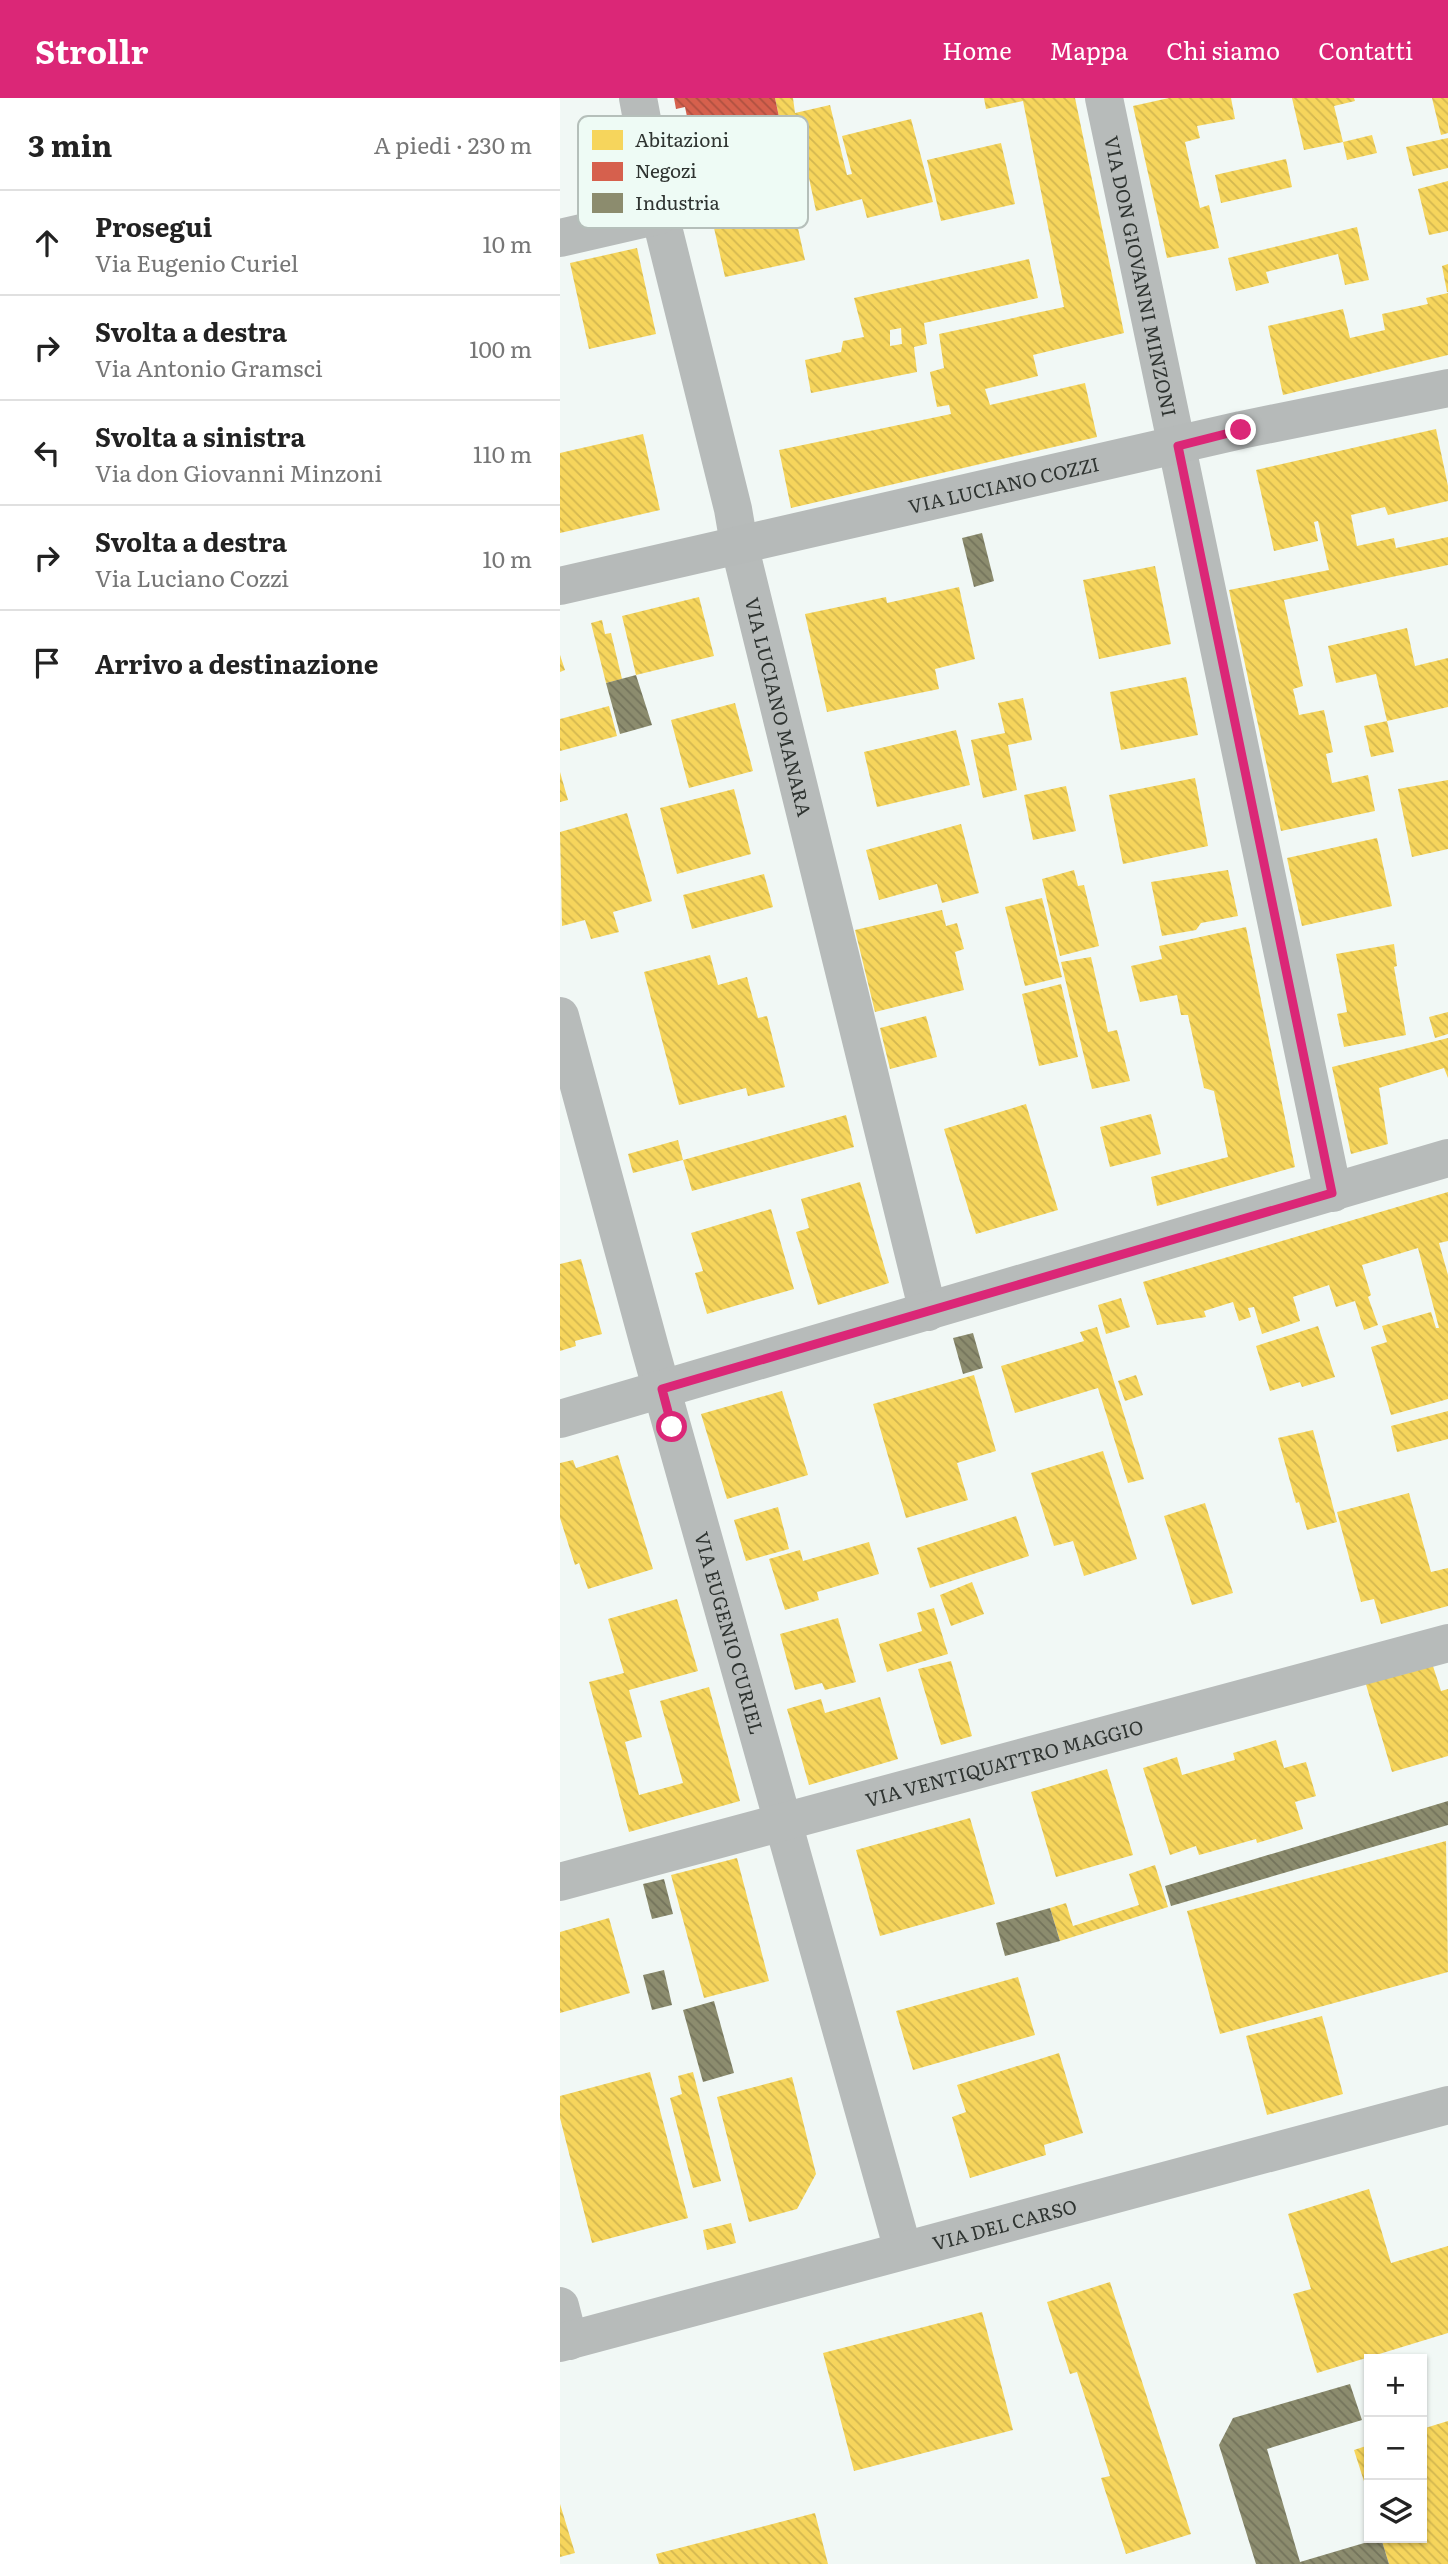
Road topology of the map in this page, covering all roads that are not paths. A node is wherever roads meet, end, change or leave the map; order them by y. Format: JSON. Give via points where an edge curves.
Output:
{"nodes":[{"id":1,"x":638,"y":98,"type":"edge"},
{"id":2,"x":1104,"y":98,"type":"edge"},
{"id":3,"x":641,"y":116,"type":"edge"},
{"id":4,"x":603,"y":228,"type":"edge"},
{"id":5,"x":663,"y":228,"type":"edge"},
{"id":6,"x":560,"y":238,"type":"edge"},
{"id":7,"x":1448,"y":388,"type":"edge"},
{"id":8,"x":1178,"y":446,"type":"junction"},
{"id":9,"x":739,"y":544,"type":"junction"},
{"id":10,"x":560,"y":586,"type":"edge"},
{"id":11,"x":560,"y":1016,"type":"edge"},
{"id":12,"x":1448,"y":1158,"type":"edge"},
{"id":13,"x":1332,"y":1193,"type":"junction"},
{"id":14,"x":928,"y":1311,"type":"junction"},
{"id":15,"x":662,"y":1389,"type":"junction"},
{"id":16,"x":560,"y":1419,"type":"edge"},
{"id":17,"x":1448,"y":1643,"type":"edge"},
{"id":18,"x":784,"y":1822,"type":"junction"},
{"id":19,"x":560,"y":1882,"type":"edge"},
{"id":20,"x":1448,"y":2105,"type":"edge"},
{"id":21,"x":903,"y":2250,"type":"junction"},
{"id":22,"x":563,"y":2330,"type":"edge"}],
"edges":[{"from":1,"to":3,"type":"street","name":"VIA LUCIANO MANARA"},
{"from":2,"to":8,"type":"street","name":"VIA DON GIOVANNI MINZONI"},
{"from":4,"to":6,"type":"street"},
{"from":5,"to":9,"type":"street","name":"VIA LUCIANO MANARA"},
{"from":7,"to":8,"type":"street","name":"VIA LUCIANO COZZI"},
{"from":8,"to":9,"type":"street","name":"VIA LUCIANO COZZI"},
{"from":8,"to":13,"type":"street","name":"VIA DON GIOVANNI MINZONI"},
{"from":9,"to":10,"type":"street","name":"VIA LUCIANO COZZI"},
{"from":9,"to":14,"type":"street","name":"VIA LUCIANO MANARA"},
{"from":11,"to":15,"type":"street","name":"VIA EUGENIO CURIEL"},
{"from":12,"to":13,"type":"street"},
{"from":13,"to":14,"type":"street"},
{"from":14,"to":15,"type":"street"},
{"from":15,"to":16,"type":"street"},
{"from":15,"to":18,"type":"street","name":"VIA EUGENIO CURIEL"},
{"from":17,"to":18,"type":"street","name":"VIA VENTIQUATTRO MAGGIO"},
{"from":18,"to":19,"type":"street","name":"VIA VENTIQUATTRO MAGGIO"},
{"from":18,"to":21,"type":"street","name":"VIA EUGENIO CURIEL"},
{"from":20,"to":21,"type":"street","name":"VIA DEL CARSO"},
{"from":21,"to":22,"type":"street","name":"VIA DEL CARSO"}]}
